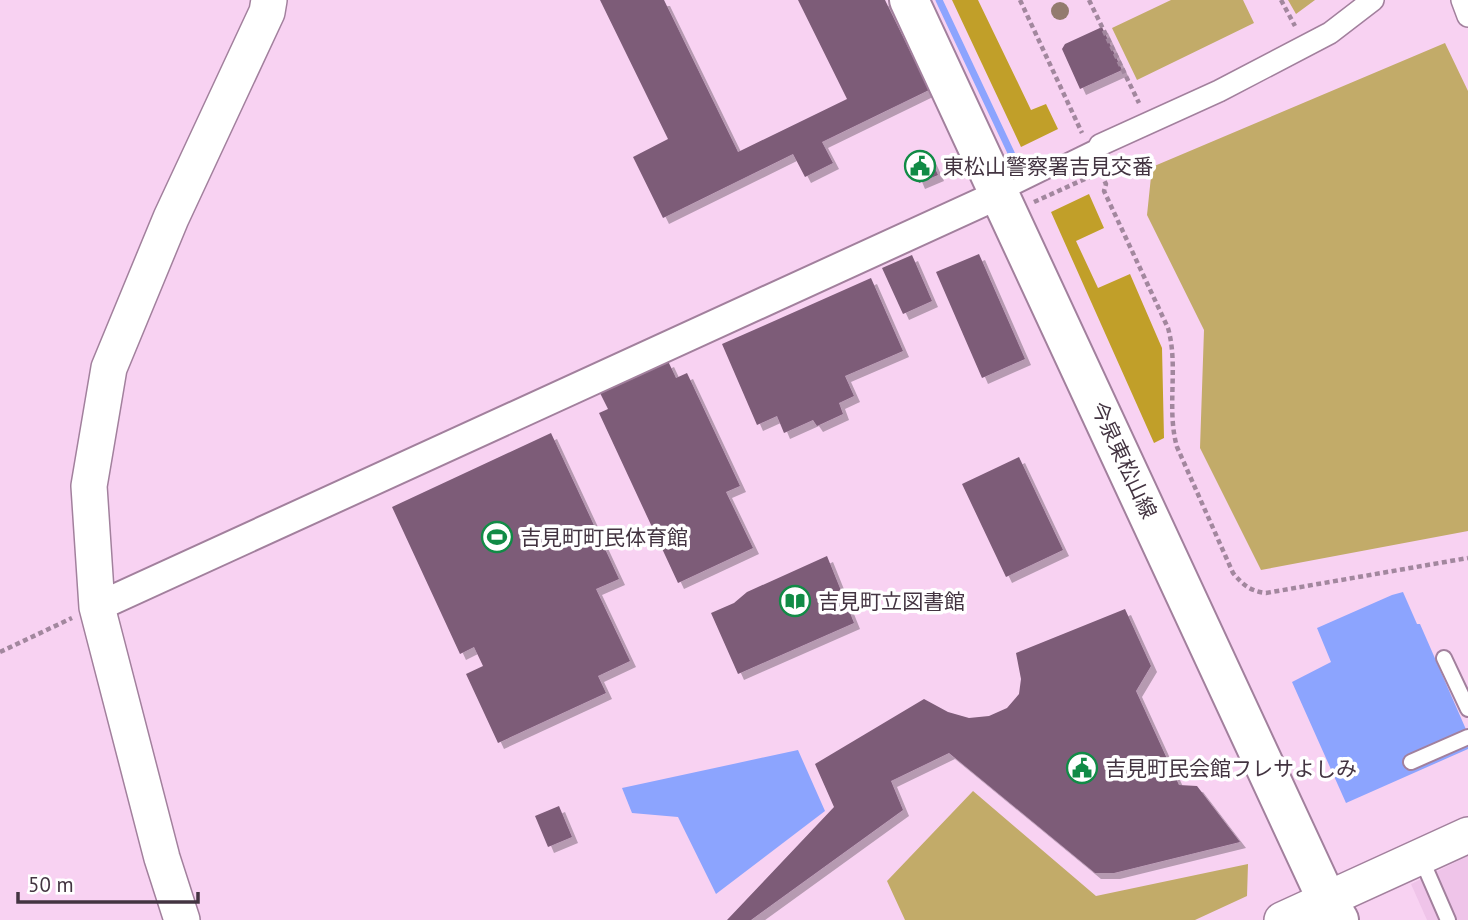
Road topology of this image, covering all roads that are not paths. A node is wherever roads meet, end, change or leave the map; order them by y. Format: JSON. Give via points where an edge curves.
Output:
{"nodes":[{"id":1,"x":269,"y":0,"type":"edge"},
{"id":2,"x":909,"y":0,"type":"edge"},
{"id":3,"x":1373,"y":0,"type":"edge"},
{"id":4,"x":1462,"y":0,"type":"edge"},
{"id":5,"x":1468,"y":16,"type":"edge"},
{"id":6,"x":1095,"y":148,"type":"joint"},
{"id":7,"x":1015,"y":199,"type":"junction"},
{"id":8,"x":97,"y":607,"type":"junction"},
{"id":9,"x":1444,"y":658,"type":"dead end"},
{"id":10,"x":1468,"y":709,"type":"edge"},
{"id":11,"x":1468,"y":737,"type":"edge"},
{"id":12,"x":1411,"y":762,"type":"dead end"},
{"id":13,"x":1468,"y":835,"type":"edge"},
{"id":14,"x":1421,"y":857,"type":"junction"},
{"id":15,"x":1333,"y":910,"type":"edge"},
{"id":16,"x":182,"y":920,"type":"edge"},
{"id":17,"x":1282,"y":920,"type":"edge"},
{"id":18,"x":1448,"y":920,"type":"edge"}],
"edges":[{"from":1,"to":8,"type":"street","via":[[170,218],[109,368],[89,486]]},
{"from":2,"to":7,"type":"main road","name":"今泉東松山線"},
{"from":3,"to":6,"type":"street","via":[[1330,33]]},
{"from":4,"to":5,"type":"street"},
{"from":6,"to":7,"type":"lane"},
{"from":7,"to":8,"type":"street"},
{"from":7,"to":15,"type":"main road","name":"今泉東松山線"},
{"from":8,"to":16,"type":"street"},
{"from":9,"to":10,"type":"lane"},
{"from":11,"to":12,"type":"lane"},
{"from":13,"to":14,"type":"street"},
{"from":14,"to":15,"type":"street"},
{"from":14,"to":18,"type":"lane"},
{"from":15,"to":17,"type":"street"}]}
